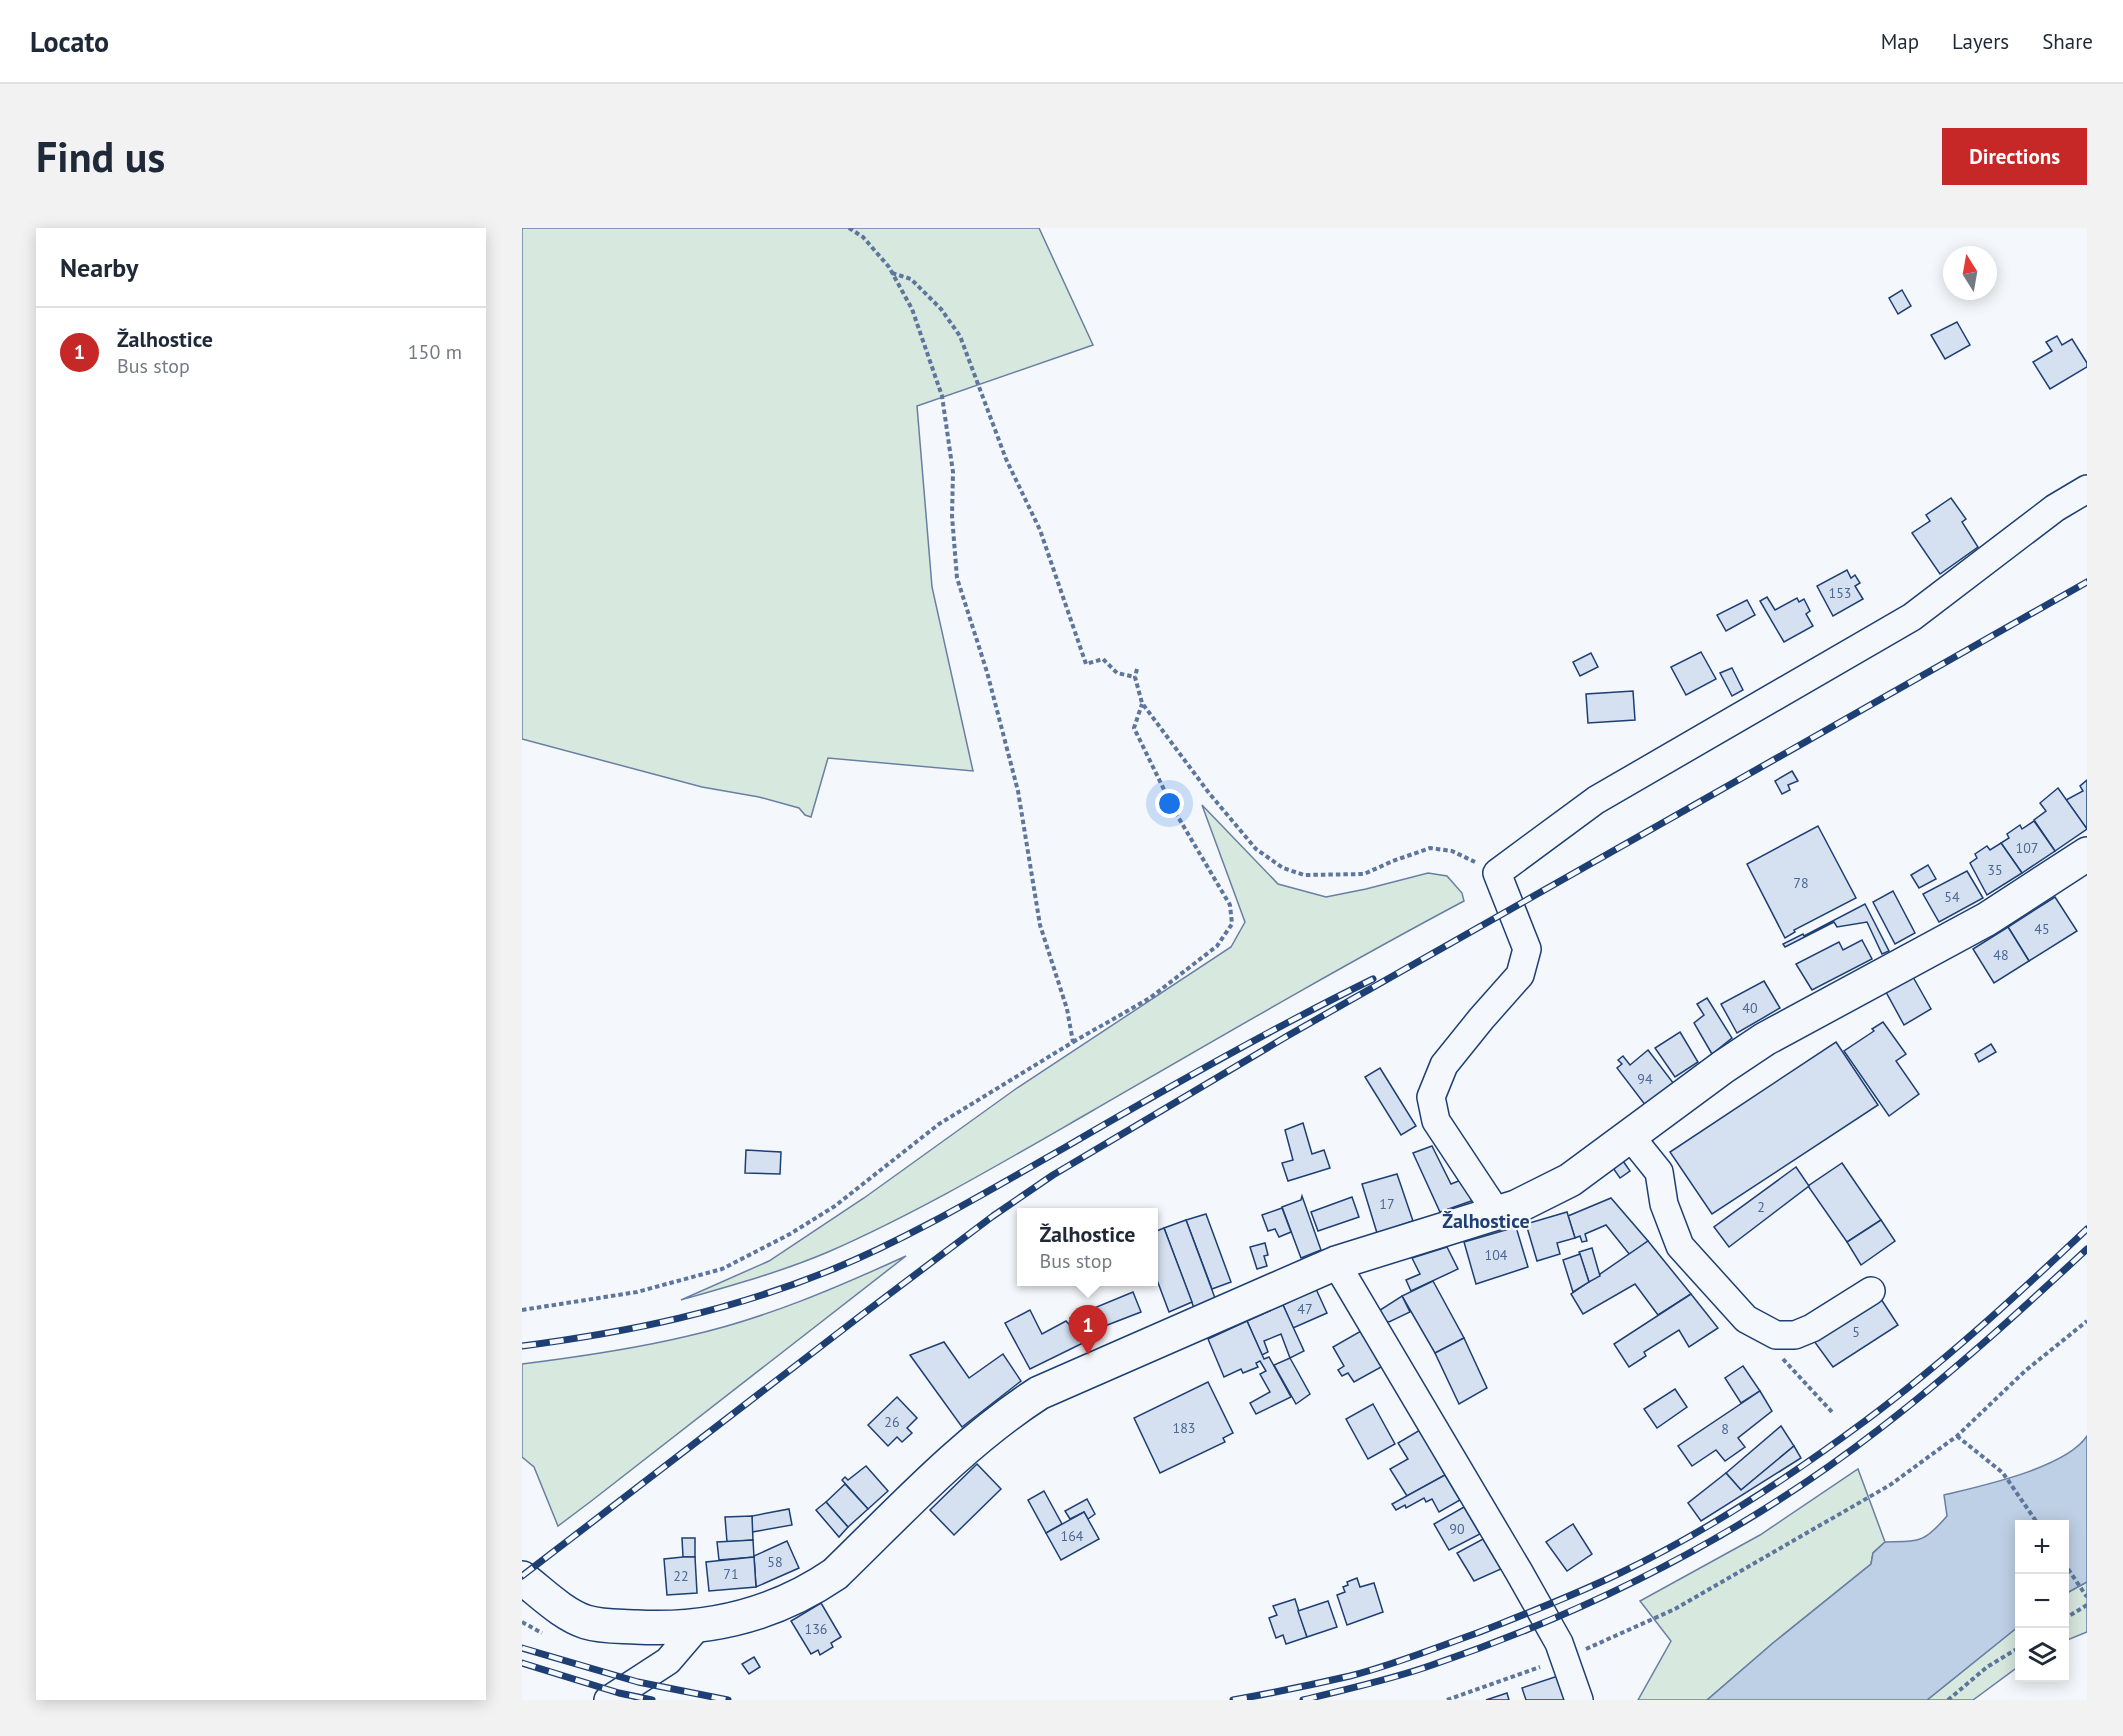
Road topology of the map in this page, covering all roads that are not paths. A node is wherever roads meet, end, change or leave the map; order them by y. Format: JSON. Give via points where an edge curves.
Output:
{"nodes":[{"id":1,"x":2087,"y":489,"type":"edge"},
{"id":2,"x":2087,"y":854,"type":"edge"},
{"id":3,"x":1630,"y":1136,"type":"junction"},
{"id":4,"x":1497,"y":1213,"type":"junction"},
{"id":5,"x":1336,"y":1263,"type":"junction"},
{"id":6,"x":1871,"y":1291,"type":"dead end"},
{"id":7,"x":522,"y":1578,"type":"edge"},
{"id":8,"x":698,"y":1626,"type":"junction"},
{"id":9,"x":608,"y":1700,"type":"edge"},
{"id":10,"x":1579,"y":1700,"type":"edge"}],
"edges":[{"from":1,"to":4,"type":"street","via":[[2055,508],[1912,617],[1596,800],[1497,873],[1527,949],[1520,975],[1444,1065],[1431,1097],[1436,1121]]},
{"from":2,"to":3,"type":"main road","via":[[1987,919],[1765,1039]]},
{"from":3,"to":4,"type":"main road","via":[[1570,1180]]},
{"from":3,"to":6,"type":"street","via":[[1659,1172],[1664,1204],[1680,1246],[1746,1319],[1776,1335],[1795,1335]]},
{"from":4,"to":5,"type":"main road"},
{"from":5,"to":8,"type":"main road","via":[[1039,1393],[1012,1410],[960,1454],[835,1574],[815,1588],[760,1613]]},
{"from":5,"to":10,"type":"street","via":[[1513,1562],[1566,1658]]},
{"from":7,"to":8,"type":"main road","via":[[570,1615],[587,1622],[656,1628]]},
{"from":8,"to":9,"type":"street","via":[[668,1661]]}]}
